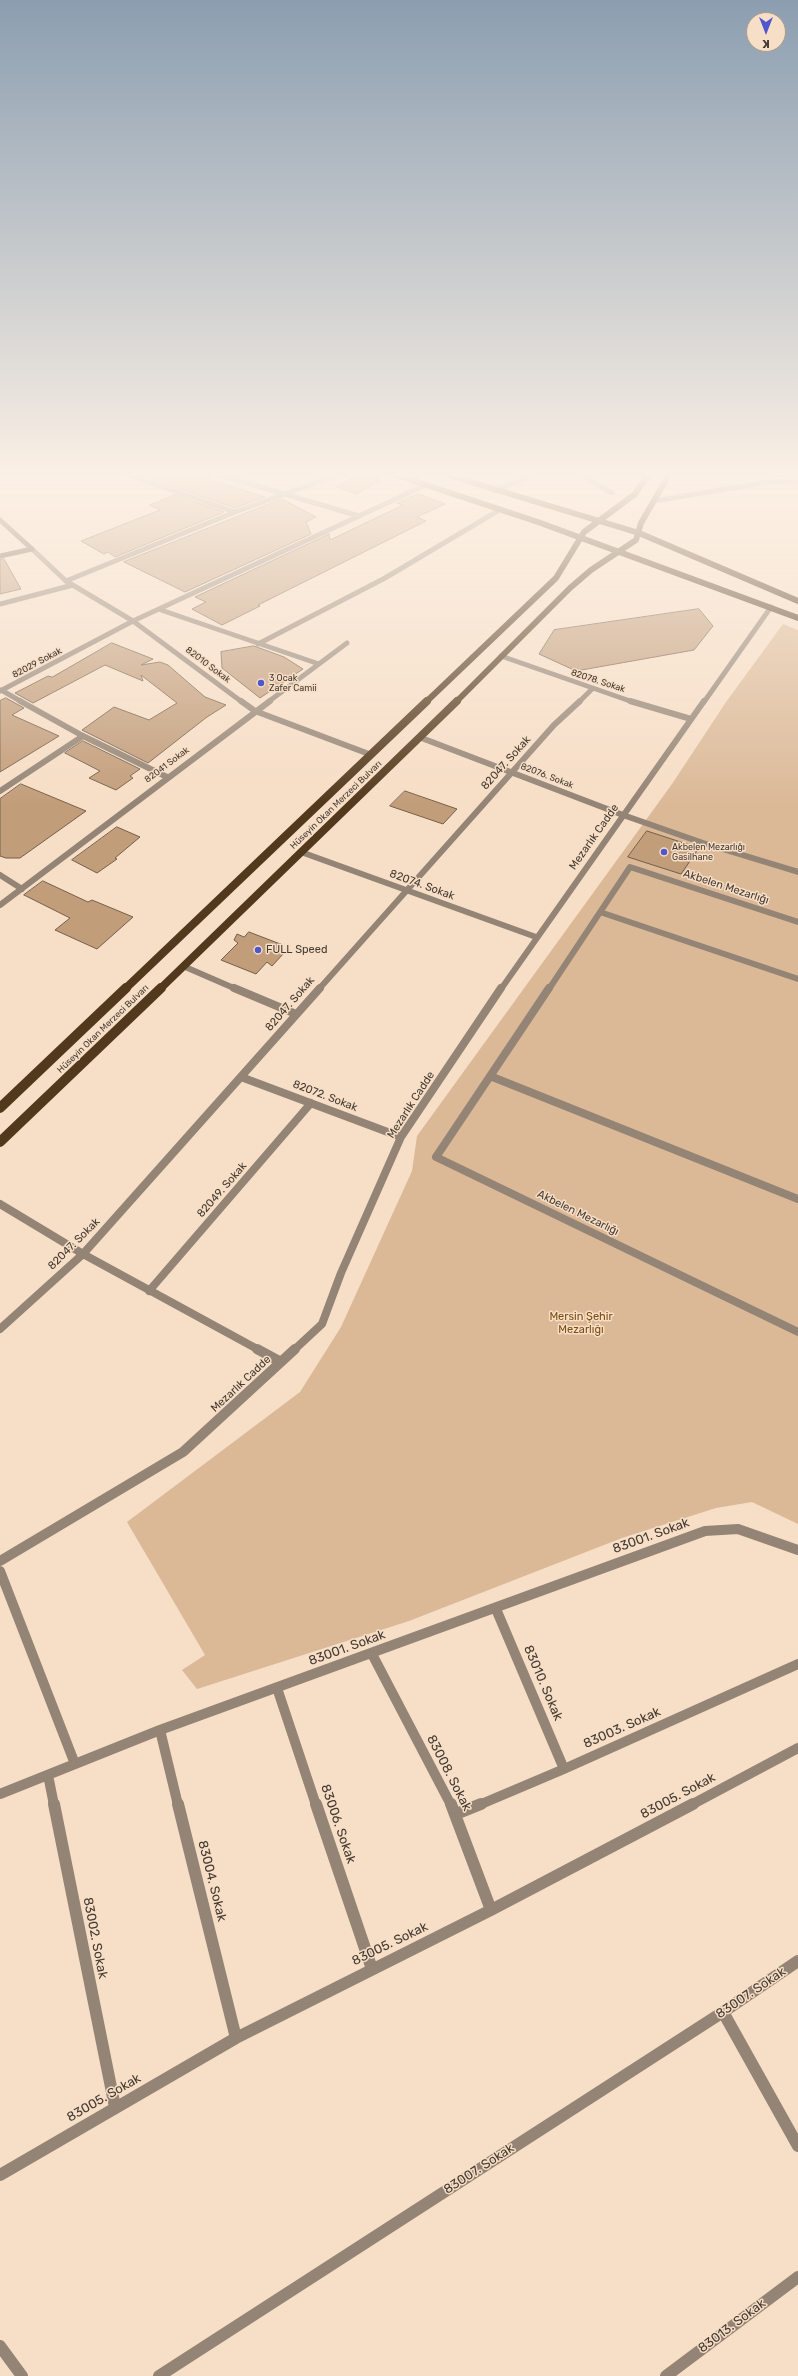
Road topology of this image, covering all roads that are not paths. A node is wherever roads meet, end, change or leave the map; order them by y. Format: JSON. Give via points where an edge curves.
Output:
{"nodes":[{"id":1,"x":216,"y":584,"type":"edge"},
{"id":2,"x":374,"y":584,"type":"edge"},
{"id":3,"x":550,"y":584,"type":"edge"},
{"id":4,"x":575,"y":584,"type":"edge"},
{"id":5,"x":708,"y":584,"type":"edge"},
{"id":6,"x":756,"y":584,"type":"edge"},
{"id":7,"x":73,"y":585,"type":"joint"},
{"id":8,"x":798,"y":602,"type":"edge"},
{"id":9,"x":0,"y":604,"type":"edge"},
{"id":10,"x":771,"y":607,"type":"junction"},
{"id":11,"x":161,"y":610,"type":"junction"},
{"id":12,"x":798,"y":618,"type":"edge"},
{"id":13,"x":134,"y":621,"type":"junction"},
{"id":14,"x":348,"y":643,"type":"dead end"},
{"id":15,"x":258,"y":644,"type":"junction"},
{"id":16,"x":501,"y":656,"type":"junction"},
{"id":17,"x":319,"y":664,"type":"junction"},
{"id":18,"x":592,"y":689,"type":"junction"},
{"id":19,"x":1,"y":690,"type":"edge"},
{"id":20,"x":255,"y":711,"type":"junction"},
{"id":21,"x":691,"y":719,"type":"junction"},
{"id":22,"x":83,"y":736,"type":"junction"},
{"id":23,"x":419,"y":737,"type":"junction"},
{"id":24,"x":369,"y":754,"type":"junction"},
{"id":25,"x":513,"y":772,"type":"junction"},
{"id":26,"x":167,"y":777,"type":"junction"},
{"id":27,"x":0,"y":791,"type":"edge"},
{"id":28,"x":623,"y":815,"type":"junction"},
{"id":29,"x":301,"y":852,"type":"junction"},
{"id":30,"x":798,"y":872,"type":"edge"},
{"id":31,"x":0,"y":875,"type":"edge"},
{"id":32,"x":22,"y":888,"type":"junction"},
{"id":33,"x":405,"y":890,"type":"junction"},
{"id":34,"x":0,"y":905,"type":"edge"},
{"id":35,"x":600,"y":912,"type":"junction"},
{"id":36,"x":798,"y":922,"type":"edge"},
{"id":37,"x":536,"y":937,"type":"junction"},
{"id":38,"x":183,"y":966,"type":"junction"},
{"id":39,"x":798,"y":979,"type":"edge"},
{"id":40,"x":296,"y":1014,"type":"junction"},
{"id":41,"x":490,"y":1076,"type":"junction"},
{"id":42,"x":241,"y":1077,"type":"junction"},
{"id":43,"x":311,"y":1103,"type":"junction"},
{"id":44,"x":0,"y":1108,"type":"edge"},
{"id":45,"x":401,"y":1137,"type":"junction"},
{"id":46,"x":0,"y":1142,"type":"edge"},
{"id":47,"x":798,"y":1199,"type":"edge"},
{"id":48,"x":0,"y":1204,"type":"edge"},
{"id":49,"x":83,"y":1254,"type":"junction"},
{"id":50,"x":149,"y":1291,"type":"junction"},
{"id":51,"x":0,"y":1329,"type":"edge"},
{"id":52,"x":798,"y":1332,"type":"edge"},
{"id":53,"x":281,"y":1362,"type":"junction"},
{"id":54,"x":798,"y":1550,"type":"edge"},
{"id":55,"x":0,"y":1561,"type":"edge"},
{"id":56,"x":0,"y":1571,"type":"edge"},
{"id":57,"x":496,"y":1609,"type":"junction"},
{"id":58,"x":372,"y":1654,"type":"junction"},
{"id":59,"x":798,"y":1664,"type":"edge"},
{"id":60,"x":277,"y":1688,"type":"junction"},
{"id":61,"x":160,"y":1730,"type":"junction"},
{"id":62,"x":798,"y":1748,"type":"edge"},
{"id":63,"x":75,"y":1764,"type":"junction"},
{"id":64,"x":564,"y":1769,"type":"junction"},
{"id":65,"x":48,"y":1775,"type":"junction"},
{"id":66,"x":0,"y":1794,"type":"edge"},
{"id":67,"x":456,"y":1814,"type":"junction"},
{"id":68,"x":491,"y":1910,"type":"junction"},
{"id":69,"x":798,"y":1961,"type":"edge"},
{"id":70,"x":372,"y":1969,"type":"junction"},
{"id":71,"x":723,"y":2012,"type":"junction"},
{"id":72,"x":236,"y":2038,"type":"junction"},
{"id":73,"x":115,"y":2107,"type":"junction"},
{"id":74,"x":798,"y":2146,"type":"edge"},
{"id":75,"x":0,"y":2175,"type":"edge"},
{"id":76,"x":798,"y":2277,"type":"edge"},
{"id":77,"x":0,"y":2346,"type":"edge"},
{"id":78,"x":22,"y":2376,"type":"edge"},
{"id":79,"x":159,"y":2376,"type":"edge"},
{"id":80,"x":666,"y":2376,"type":"edge"}],
"edges":[{"from":1,"to":11,"type":"street","name":"82029 Sokak"},
{"from":2,"to":15,"type":"street"},
{"from":3,"to":24,"type":"main road","name":"Hüseyin Okan Merzeci Bulvarı"},
{"from":4,"to":16,"type":"main road","name":"Hüseyin Okan Merzeci Bulvarı"},
{"from":5,"to":10,"type":"main road"},
{"from":6,"to":8,"type":"main road"},
{"from":7,"to":9,"type":"street"},
{"from":7,"to":13,"type":"street","name":"82010 Sokak"},
{"from":10,"to":12,"type":"main road"},
{"from":10,"to":21,"type":"street","name":"Mezarlık Cadde"},
{"from":11,"to":13,"type":"street","name":"82029 Sokak"},
{"from":11,"to":15,"type":"street"},
{"from":13,"to":19,"type":"street","name":"82029 Sokak"},
{"from":13,"to":20,"type":"street","name":"82010 Sokak"},
{"from":14,"to":17,"type":"street","name":"82041 Sokak"},
{"from":15,"to":17,"type":"street"},
{"from":16,"to":18,"type":"street","name":"82078. Sokak"},
{"from":16,"to":23,"type":"main road","name":"Hüseyin Okan Merzeci Bulvarı"},
{"from":17,"to":20,"type":"street","name":"82041 Sokak"},
{"from":18,"to":21,"type":"street","name":"82078. Sokak"},
{"from":18,"to":25,"type":"street","name":"82047. Sokak","via":[[554,725]]},
{"from":19,"to":22,"type":"street"},
{"from":20,"to":24,"type":"street","name":"82010 Sokak"},
{"from":20,"to":26,"type":"street","name":"82041 Sokak"},
{"from":21,"to":28,"type":"street","name":"Mezarlık Cadde"},
{"from":22,"to":26,"type":"street"},
{"from":22,"to":27,"type":"street"},
{"from":23,"to":25,"type":"street","name":"82076. Sokak"},
{"from":23,"to":29,"type":"main road","name":"Hüseyin Okan Merzeci Bulvarı"},
{"from":24,"to":44,"type":"main road","name":"Hüseyin Okan Merzeci Bulvarı"},
{"from":25,"to":28,"type":"street","name":"82076. Sokak"},
{"from":25,"to":33,"type":"street","name":"82047. Sokak"},
{"from":26,"to":32,"type":"street","name":"82041 Sokak"},
{"from":28,"to":30,"type":"street"},
{"from":28,"to":37,"type":"street","name":"Mezarlık Cadde"},
{"from":29,"to":33,"type":"street","name":"82074. Sokak"},
{"from":29,"to":38,"type":"main road","name":"Hüseyin Okan Merzeci Bulvarı"},
{"from":31,"to":32,"type":"street"},
{"from":32,"to":34,"type":"street","name":"82041 Sokak"},
{"from":33,"to":37,"type":"street","name":"82074. Sokak"},
{"from":33,"to":40,"type":"street","name":"82047. Sokak"},
{"from":35,"to":36,"type":"street","name":"Akbelen Mezarlığı","via":[[630,867]]},
{"from":35,"to":39,"type":"street"},
{"from":35,"to":41,"type":"street","name":"Akbelen Mezarlığı"},
{"from":37,"to":45,"type":"street","name":"Mezarlık Cadde"},
{"from":38,"to":40,"type":"street"},
{"from":38,"to":46,"type":"main road","name":"Hüseyin Okan Merzeci Bulvarı"},
{"from":40,"to":42,"type":"street","name":"82047. Sokak"},
{"from":41,"to":47,"type":"street"},
{"from":41,"to":52,"type":"street","name":"Akbelen Mezarlığı","via":[[436,1157]]},
{"from":42,"to":43,"type":"street","name":"82072. Sokak"},
{"from":42,"to":49,"type":"street","name":"82047. Sokak"},
{"from":43,"to":45,"type":"street","name":"82072. Sokak"},
{"from":43,"to":50,"type":"street","name":"82049. Sokak"},
{"from":45,"to":53,"type":"street","name":"Mezarlık Cadde","via":[[341,1273],[322,1324]]},
{"from":48,"to":49,"type":"street"},
{"from":49,"to":50,"type":"street"},
{"from":49,"to":51,"type":"street","name":"82047. Sokak"},
{"from":50,"to":53,"type":"street"},
{"from":53,"to":55,"type":"street","name":"Mezarlık Cadde","via":[[183,1452]]},
{"from":54,"to":57,"type":"street","name":"83001. Sokak","via":[[738,1529],[705,1531]]},
{"from":56,"to":63,"type":"street"},
{"from":57,"to":58,"type":"street","name":"83001. Sokak"},
{"from":57,"to":64,"type":"street","name":"83010. Sokak"},
{"from":58,"to":60,"type":"street","name":"83001. Sokak"},
{"from":58,"to":67,"type":"street","name":"83008. Sokak"},
{"from":59,"to":64,"type":"street","name":"83003. Sokak"},
{"from":60,"to":61,"type":"street","name":"83001. Sokak"},
{"from":60,"to":70,"type":"street","name":"83006. Sokak"},
{"from":61,"to":63,"type":"street","name":"83001. Sokak"},
{"from":61,"to":72,"type":"street","name":"83004. Sokak"},
{"from":62,"to":68,"type":"street","name":"83005. Sokak"},
{"from":63,"to":65,"type":"street","name":"83001. Sokak"},
{"from":64,"to":67,"type":"street","name":"83003. Sokak"},
{"from":65,"to":66,"type":"street","name":"83001. Sokak"},
{"from":65,"to":73,"type":"street","name":"83002. Sokak"},
{"from":67,"to":68,"type":"street","name":"83008. Sokak"},
{"from":68,"to":70,"type":"street","name":"83005. Sokak"},
{"from":69,"to":71,"type":"street","name":"83007. Sokak"},
{"from":70,"to":72,"type":"street","name":"83005. Sokak"},
{"from":71,"to":74,"type":"street"},
{"from":71,"to":79,"type":"street","name":"83007. Sokak"},
{"from":72,"to":73,"type":"street","name":"83005. Sokak"},
{"from":73,"to":75,"type":"street","name":"83005. Sokak"},
{"from":76,"to":80,"type":"street","name":"83013. Sokak"},
{"from":77,"to":78,"type":"street"}]}
